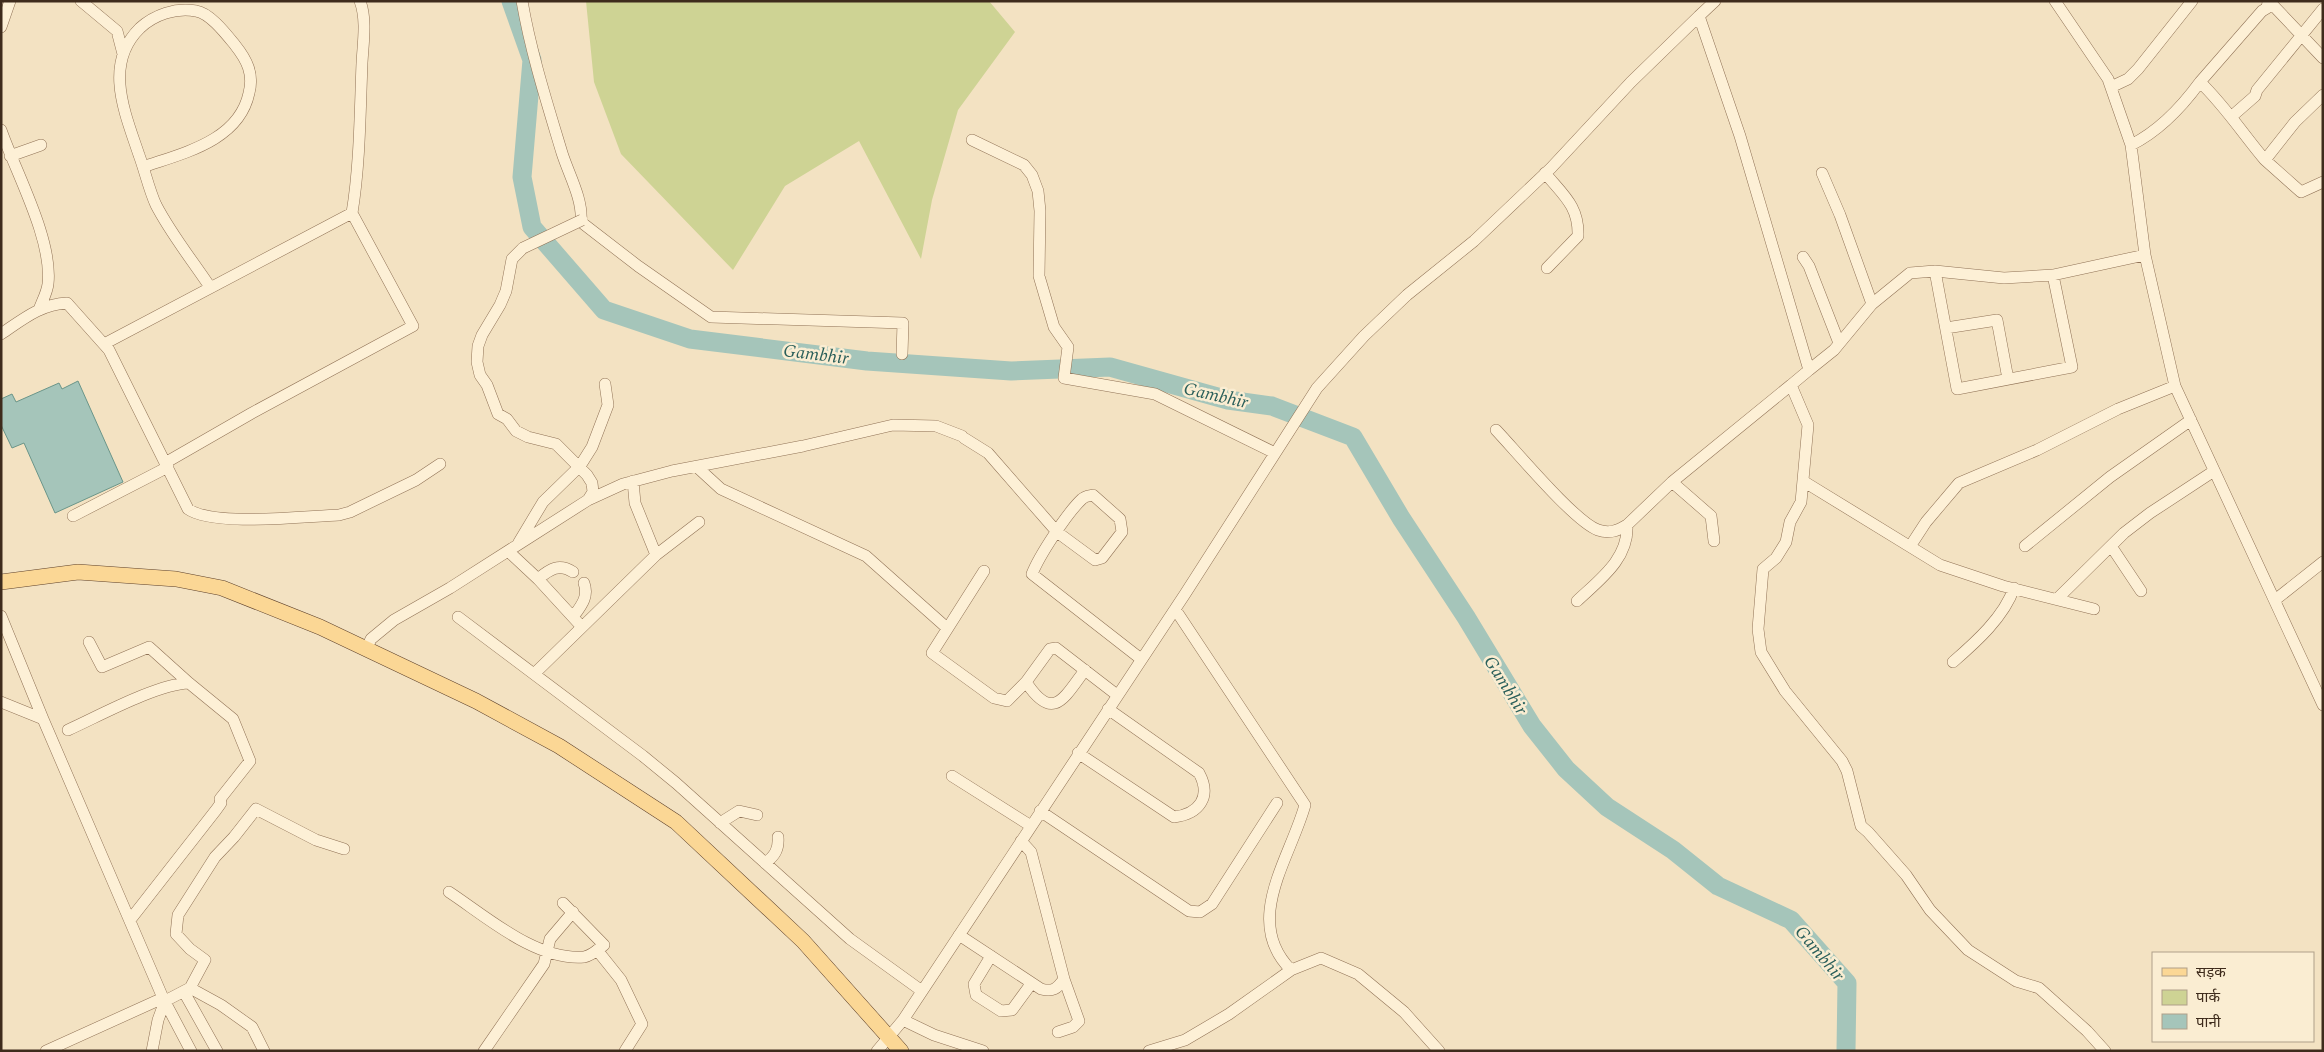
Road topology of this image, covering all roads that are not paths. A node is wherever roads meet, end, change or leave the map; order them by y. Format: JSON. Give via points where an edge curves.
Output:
{"nodes":[{"id":1,"x":10,"y":1,"type":"edge"},
{"id":2,"x":81,"y":1,"type":"edge"},
{"id":3,"x":360,"y":1,"type":"edge"},
{"id":4,"x":522,"y":1,"type":"edge"},
{"id":5,"x":1715,"y":1,"type":"edge"},
{"id":6,"x":2055,"y":1,"type":"edge"},
{"id":7,"x":2192,"y":1,"type":"edge"},
{"id":8,"x":2269,"y":2,"type":"edge"},
{"id":9,"x":2323,"y":9,"type":"edge"},
{"id":10,"x":1699,"y":16,"type":"junction"},
{"id":11,"x":1,"y":27,"type":"edge"},
{"id":12,"x":2301,"y":35,"type":"junction"},
{"id":13,"x":123,"y":54,"type":"junction"},
{"id":14,"x":2323,"y":58,"type":"edge"},
{"id":15,"x":2200,"y":82,"type":"junction"},
{"id":16,"x":2111,"y":87,"type":"junction"},
{"id":17,"x":2323,"y":95,"type":"edge"},
{"id":18,"x":2231,"y":117,"type":"junction"},
{"id":19,"x":1,"y":130,"type":"edge"},
{"id":20,"x":972,"y":140,"type":"dead end"},
{"id":21,"x":41,"y":145,"type":"dead end"},
{"id":22,"x":2131,"y":145,"type":"junction"},
{"id":23,"x":10,"y":156,"type":"junction"},
{"id":24,"x":2264,"y":160,"type":"junction"},
{"id":25,"x":143,"y":167,"type":"junction"},
{"id":26,"x":1546,"y":173,"type":"junction"},
{"id":27,"x":1822,"y":173,"type":"dead end"},
{"id":28,"x":2323,"y":182,"type":"edge"},
{"id":29,"x":352,"y":213,"type":"junction"},
{"id":30,"x":582,"y":220,"type":"dead end"},
{"id":31,"x":2145,"y":255,"type":"junction"},
{"id":32,"x":1803,"y":257,"type":"dead end"},
{"id":33,"x":1547,"y":268,"type":"dead end"},
{"id":34,"x":1935,"y":271,"type":"junction"},
{"id":35,"x":2053,"y":275,"type":"junction"},
{"id":36,"x":210,"y":287,"type":"junction"},
{"id":37,"x":1872,"y":304,"type":"junction"},
{"id":38,"x":39,"y":310,"type":"junction"},
{"id":39,"x":1946,"y":328,"type":"junction"},
{"id":40,"x":1,"y":334,"type":"edge"},
{"id":41,"x":1839,"y":343,"type":"junction"},
{"id":42,"x":104,"y":344,"type":"junction"},
{"id":43,"x":902,"y":354,"type":"dead end"},
{"id":44,"x":1809,"y":370,"type":"junction"},
{"id":45,"x":2008,"y":379,"type":"junction"},
{"id":46,"x":605,"y":384,"type":"dead end"},
{"id":47,"x":1791,"y":385,"type":"junction"},
{"id":48,"x":2175,"y":386,"type":"junction"},
{"id":49,"x":2191,"y":420,"type":"junction"},
{"id":50,"x":1496,"y":430,"type":"dead end"},
{"id":51,"x":1275,"y":453,"type":"junction"},
{"id":52,"x":440,"y":464,"type":"dead end"},
{"id":53,"x":166,"y":465,"type":"junction"},
{"id":54,"x":580,"y":466,"type":"junction"},
{"id":55,"x":698,"y":467,"type":"junction"},
{"id":56,"x":2214,"y":471,"type":"junction"},
{"id":57,"x":633,"y":481,"type":"junction"},
{"id":58,"x":1803,"y":481,"type":"junction"},
{"id":59,"x":1672,"y":482,"type":"junction"},
{"id":60,"x":588,"y":500,"type":"junction"},
{"id":61,"x":73,"y":516,"type":"dead end"},
{"id":62,"x":699,"y":522,"type":"dead end"},
{"id":63,"x":1627,"y":525,"type":"junction"},
{"id":64,"x":1057,"y":532,"type":"junction"},
{"id":65,"x":1714,"y":541,"type":"dead end"},
{"id":66,"x":1911,"y":545,"type":"junction"},
{"id":67,"x":2025,"y":546,"type":"dead end"},
{"id":68,"x":2110,"y":546,"type":"junction"},
{"id":69,"x":512,"y":549,"type":"junction"},
{"id":70,"x":656,"y":555,"type":"junction"},
{"id":71,"x":2323,"y":562,"type":"edge"},
{"id":72,"x":984,"y":571,"type":"dead end"},
{"id":73,"x":573,"y":572,"type":"dead end"},
{"id":74,"x":538,"y":579,"type":"junction"},
{"id":75,"x":1,"y":582,"type":"edge"},
{"id":76,"x":584,"y":583,"type":"dead end"},
{"id":77,"x":2014,"y":588,"type":"junction"},
{"id":78,"x":2141,"y":591,"type":"dead end"},
{"id":79,"x":2057,"y":599,"type":"junction"},
{"id":80,"x":1577,"y":600,"type":"dead end"},
{"id":81,"x":2275,"y":600,"type":"junction"},
{"id":82,"x":1175,"y":609,"type":"junction"},
{"id":83,"x":2094,"y":609,"type":"dead end"},
{"id":84,"x":1,"y":616,"type":"edge"},
{"id":85,"x":458,"y":617,"type":"dead end"},
{"id":86,"x":573,"y":617,"type":"junction"},
{"id":87,"x":582,"y":627,"type":"junction"},
{"id":88,"x":947,"y":628,"type":"junction"},
{"id":89,"x":89,"y":642,"type":"dead end"},
{"id":90,"x":366,"y":650,"type":"junction"},
{"id":91,"x":1141,"y":659,"type":"junction"},
{"id":92,"x":1953,"y":662,"type":"dead end"},
{"id":93,"x":1085,"y":670,"type":"junction"},
{"id":94,"x":534,"y":674,"type":"junction"},
{"id":95,"x":1026,"y":682,"type":"junction"},
{"id":96,"x":189,"y":683,"type":"junction"},
{"id":97,"x":1118,"y":695,"type":"junction"},
{"id":98,"x":1,"y":702,"type":"edge"},
{"id":99,"x":2323,"y":705,"type":"edge"},
{"id":100,"x":1108,"y":709,"type":"junction"},
{"id":101,"x":43,"y":719,"type":"junction"},
{"id":102,"x":68,"y":730,"type":"dead end"},
{"id":103,"x":1078,"y":753,"type":"junction"},
{"id":104,"x":952,"y":776,"type":"dead end"},
{"id":105,"x":1277,"y":804,"type":"dead end"},
{"id":106,"x":1040,"y":811,"type":"junction"},
{"id":107,"x":756,"y":815,"type":"dead end"},
{"id":108,"x":720,"y":823,"type":"junction"},
{"id":109,"x":1031,"y":826,"type":"junction"},
{"id":110,"x":778,"y":837,"type":"dead end"},
{"id":111,"x":1021,"y":841,"type":"junction"},
{"id":112,"x":344,"y":849,"type":"dead end"},
{"id":113,"x":766,"y":863,"type":"junction"},
{"id":114,"x":449,"y":892,"type":"dead end"},
{"id":115,"x":562,"y":903,"type":"dead end"},
{"id":116,"x":573,"y":912,"type":"junction"},
{"id":117,"x":130,"y":920,"type":"junction"},
{"id":118,"x":959,"y":935,"type":"junction"},
{"id":119,"x":597,"y":950,"type":"junction"},
{"id":120,"x":548,"y":953,"type":"junction"},
{"id":121,"x":991,"y":956,"type":"junction"},
{"id":122,"x":1291,"y":970,"type":"junction"},
{"id":123,"x":1064,"y":978,"type":"junction"},
{"id":124,"x":1031,"y":984,"type":"junction"},
{"id":125,"x":187,"y":990,"type":"junction"},
{"id":126,"x":922,"y":991,"type":"junction"},
{"id":127,"x":164,"y":999,"type":"junction"},
{"id":128,"x":903,"y":1020,"type":"junction"},
{"id":129,"x":1058,"y":1032,"type":"dead end"},
{"id":130,"x":888,"y":1038,"type":"junction"},
{"id":131,"x":46,"y":1051,"type":"edge"},
{"id":132,"x":152,"y":1051,"type":"edge"},
{"id":133,"x":191,"y":1051,"type":"edge"},
{"id":134,"x":217,"y":1051,"type":"edge"},
{"id":135,"x":264,"y":1051,"type":"edge"},
{"id":136,"x":484,"y":1051,"type":"edge"},
{"id":137,"x":625,"y":1051,"type":"edge"},
{"id":138,"x":877,"y":1051,"type":"edge"},
{"id":139,"x":901,"y":1051,"type":"edge"},
{"id":140,"x":983,"y":1051,"type":"edge"},
{"id":141,"x":1149,"y":1051,"type":"edge"},
{"id":142,"x":1439,"y":1051,"type":"edge"},
{"id":143,"x":2104,"y":1051,"type":"edge"}],
"edges":[{"from":1,"to":11,"type":"street"},
{"from":2,"to":13,"type":"street","via":[[117,31]]},
{"from":3,"to":29,"type":"street","via":[[363,18],[361,96]]},
{"from":4,"to":43,"type":"street","via":[[527,32],[582,212],[581,222],[711,317],[903,323]]},
{"from":5,"to":10,"type":"street"},
{"from":6,"to":16,"type":"street"},
{"from":7,"to":16,"type":"street","via":[[2138,69],[2128,79]]},
{"from":8,"to":12,"type":"street"},
{"from":8,"to":15,"type":"street"},
{"from":9,"to":12,"type":"street"},
{"from":10,"to":26,"type":"street","via":[[1631,82]]},
{"from":10,"to":44,"type":"street","via":[[1740,136]]},
{"from":12,"to":14,"type":"street"},
{"from":12,"to":18,"type":"street","via":[[2255,96]]},
{"from":13,"to":25,"type":"street","via":[[120,65],[121,101]]},
{"from":13,"to":25,"type":"street","via":[[126,45],[148,21],[162,14],[197,11],[225,34],[251,72],[248,100],[241,116],[230,127],[206,144]]},
{"from":15,"to":18,"type":"street"},
{"from":15,"to":22,"type":"street","via":[[2166,121],[2146,138]]},
{"from":16,"to":22,"type":"street"},
{"from":17,"to":24,"type":"street","via":[[2295,122]]},
{"from":18,"to":24,"type":"street"},
{"from":19,"to":23,"type":"street"},
{"from":20,"to":51,"type":"street","via":[[1024,165],[1032,175],[1040,211],[1039,276],[1054,327],[1068,347],[1064,378],[1155,394]]},
{"from":21,"to":23,"type":"street"},
{"from":22,"to":31,"type":"street"},
{"from":23,"to":38,"type":"street","via":[[46,251],[48,283]]},
{"from":24,"to":28,"type":"street","via":[[2301,192]]},
{"from":25,"to":36,"type":"street","via":[[156,203]]},
{"from":26,"to":33,"type":"street","via":[[1573,208],[1578,221],[1578,236]]},
{"from":26,"to":51,"type":"street","via":[[1474,241],[1407,295],[1364,336],[1317,388]]},
{"from":27,"to":37,"type":"street"},
{"from":29,"to":36,"type":"street"},
{"from":29,"to":53,"type":"street","via":[[413,326],[260,408]]},
{"from":30,"to":54,"type":"street","bridge":true,"via":[[523,248],[512,259],[506,291],[482,335],[478,354],[480,375],[498,414],[516,431],[556,444]]},
{"from":31,"to":35,"type":"street"},
{"from":31,"to":48,"type":"street"},
{"from":32,"to":41,"type":"street"},
{"from":34,"to":35,"type":"street","via":[[2004,278]]},
{"from":34,"to":37,"type":"street","via":[[1910,273]]},
{"from":34,"to":39,"type":"street"},
{"from":35,"to":45,"type":"street","via":[[2072,367]]},
{"from":36,"to":42,"type":"street"},
{"from":37,"to":41,"type":"street"},
{"from":38,"to":40,"type":"street"},
{"from":38,"to":42,"type":"street","via":[[52,304],[67,304]]},
{"from":39,"to":45,"type":"street","via":[[1997,320]]},
{"from":39,"to":45,"type":"street","via":[[1957,389]]},
{"from":41,"to":44,"type":"street"},
{"from":42,"to":53,"type":"street"},
{"from":44,"to":47,"type":"street"},
{"from":46,"to":54,"type":"street","via":[[608,404],[592,447]]},
{"from":47,"to":58,"type":"street","via":[[1808,425]]},
{"from":47,"to":59,"type":"street"},
{"from":48,"to":49,"type":"street"},
{"from":48,"to":66,"type":"street","via":[[1960,483]]},
{"from":49,"to":56,"type":"street"},
{"from":49,"to":67,"type":"street","via":[[2110,477]]},
{"from":50,"to":63,"type":"street","via":[[1571,509],[1596,530],[1617,531]]},
{"from":51,"to":82,"type":"street"},
{"from":52,"to":53,"type":"street","via":[[416,480],[339,516],[240,518],[196,515],[188,509]]},
{"from":53,"to":61,"type":"street"},
{"from":54,"to":60,"type":"street","via":[[592,482],[593,492]]},
{"from":54,"to":69,"type":"street","via":[[543,502]]},
{"from":55,"to":57,"type":"street"},
{"from":55,"to":64,"type":"street","via":[[893,425],[936,426],[963,437],[988,453]]},
{"from":55,"to":88,"type":"street","via":[[721,489],[866,556]]},
{"from":56,"to":68,"type":"street","via":[[2150,513]]},
{"from":56,"to":81,"type":"street"},
{"from":57,"to":60,"type":"street"},
{"from":57,"to":70,"type":"street","via":[[635,503]]},
{"from":58,"to":66,"type":"street"},
{"from":58,"to":143,"type":"street","via":[[1801,502],[1790,522],[1786,542],[1776,558],[1763,569],[1758,629],[1761,652],[1785,691],[1842,761],[1861,826],[1906,876],[1930,910],[1968,950],[2016,981],[2039,988],[2087,1031]]},
{"from":59,"to":63,"type":"street"},
{"from":59,"to":65,"type":"street","via":[[1711,516]]},
{"from":60,"to":69,"type":"street"},
{"from":62,"to":70,"type":"street"},
{"from":63,"to":80,"type":"street","via":[[1627,537],[1615,564]]},
{"from":64,"to":64,"type":"street","via":[[1083,498],[1093,495],[1120,519],[1122,532],[1102,558],[1095,560]]},
{"from":64,"to":91,"type":"street","via":[[1038,559],[1032,574]]},
{"from":66,"to":77,"type":"street","via":[[1940,565]]},
{"from":68,"to":78,"type":"street"},
{"from":68,"to":79,"type":"street"},
{"from":69,"to":74,"type":"street"},
{"from":69,"to":90,"type":"street","via":[[394,620],[371,640]]},
{"from":70,"to":87,"type":"street"},
{"from":71,"to":81,"type":"street"},
{"from":72,"to":88,"type":"street"},
{"from":73,"to":74,"type":"street","via":[[555,567]]},
{"from":74,"to":86,"type":"street"},
{"from":75,"to":90,"type":"main road","via":[[78,572],[176,580],[222,588],[320,627]]},
{"from":76,"to":86,"type":"street","via":[[586,598]]},
{"from":77,"to":79,"type":"street"},
{"from":77,"to":92,"type":"street","via":[[2009,602]]},
{"from":79,"to":83,"type":"street"},
{"from":81,"to":99,"type":"street"},
{"from":82,"to":91,"type":"street"},
{"from":82,"to":122,"type":"street","via":[[1305,805],[1273,891],[1269,915],[1270,937],[1278,957]]},
{"from":84,"to":101,"type":"street"},
{"from":85,"to":94,"type":"street"},
{"from":86,"to":87,"type":"street"},
{"from":87,"to":94,"type":"street"},
{"from":88,"to":95,"type":"street","via":[[932,653],[994,698],[1007,701]]},
{"from":89,"to":96,"type":"street","via":[[102,667],[149,647]]},
{"from":90,"to":130,"type":"main road","via":[[476,701],[559,746],[676,822],[803,941]]},
{"from":91,"to":97,"type":"street"},
{"from":93,"to":95,"type":"street","via":[[1056,648],[1050,649]]},
{"from":93,"to":95,"type":"street","via":[[1061,701],[1052,704],[1042,702]]},
{"from":93,"to":97,"type":"street"},
{"from":94,"to":108,"type":"street","via":[[643,756]]},
{"from":96,"to":102,"type":"street","via":[[156,691]]},
{"from":96,"to":117,"type":"street","via":[[233,720],[250,762]]},
{"from":97,"to":100,"type":"street"},
{"from":98,"to":101,"type":"street"},
{"from":100,"to":103,"type":"street"},
{"from":100,"to":103,"type":"street","via":[[1199,773],[1205,794],[1200,804],[1185,815],[1174,817]]},
{"from":101,"to":117,"type":"street"},
{"from":103,"to":106,"type":"street"},
{"from":104,"to":109,"type":"street"},
{"from":105,"to":106,"type":"street","via":[[1212,904],[1200,912],[1189,911]]},
{"from":106,"to":109,"type":"street"},
{"from":107,"to":108,"type":"street","via":[[739,811]]},
{"from":108,"to":113,"type":"street"},
{"from":109,"to":111,"type":"street"},
{"from":110,"to":113,"type":"street","via":[[774,856]]},
{"from":111,"to":118,"type":"street"},
{"from":111,"to":123,"type":"street","via":[[1031,852]]},
{"from":112,"to":125,"type":"street","via":[[316,840],[256,809],[215,857],[178,915],[176,934],[205,960]]},
{"from":113,"to":126,"type":"street","via":[[850,939]]},
{"from":114,"to":120,"type":"street","via":[[530,945]]},
{"from":115,"to":116,"type":"street"},
{"from":116,"to":119,"type":"street","via":[[604,946]]},
{"from":116,"to":120,"type":"street","via":[[550,939]]},
{"from":117,"to":127,"type":"street"},
{"from":118,"to":121,"type":"street"},
{"from":118,"to":126,"type":"street"},
{"from":119,"to":120,"type":"street","via":[[585,957]]},
{"from":119,"to":137,"type":"street","via":[[622,980],[642,1024]]},
{"from":120,"to":136,"type":"street","via":[[544,964]]},
{"from":121,"to":124,"type":"street"},
{"from":121,"to":124,"type":"street","via":[[974,984],[976,995],[1002,1011],[1012,1010]]},
{"from":122,"to":141,"type":"street","via":[[1229,1014],[1185,1040]]},
{"from":122,"to":142,"type":"street","via":[[1321,958],[1358,974],[1404,1012]]},
{"from":123,"to":124,"type":"street","via":[[1058,988],[1050,991]]},
{"from":123,"to":129,"type":"street","via":[[1079,1021],[1074,1027]]},
{"from":125,"to":127,"type":"street"},
{"from":125,"to":134,"type":"street"},
{"from":125,"to":135,"type":"street","via":[[221,1005],[252,1027]]},
{"from":126,"to":128,"type":"street"},
{"from":127,"to":131,"type":"street"},
{"from":127,"to":132,"type":"street"},
{"from":127,"to":133,"type":"street"},
{"from":128,"to":130,"type":"street"},
{"from":128,"to":140,"type":"street","via":[[934,1035]]},
{"from":130,"to":138,"type":"street"},
{"from":130,"to":139,"type":"main road"}]}
